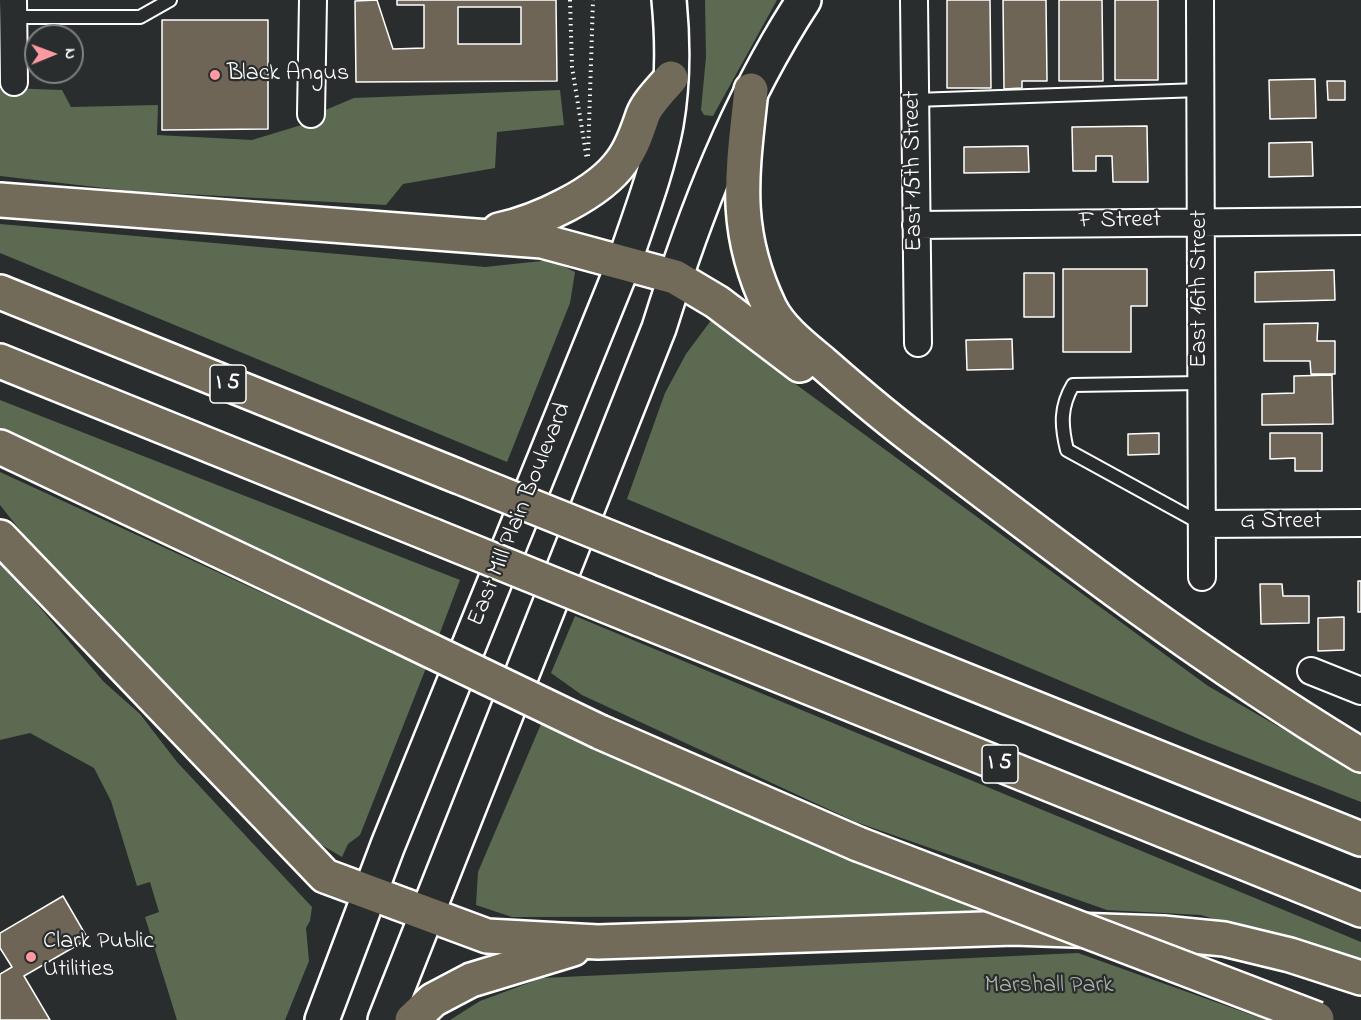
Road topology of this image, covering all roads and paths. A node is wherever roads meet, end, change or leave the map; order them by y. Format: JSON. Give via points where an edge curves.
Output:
{"nodes":[{"id":1,"x":170,"y":0,"type":"edge"},
{"id":2,"x":313,"y":0,"type":"edge"},
{"id":3,"x":570,"y":0,"type":"edge"},
{"id":4,"x":593,"y":0,"type":"edge"},
{"id":5,"x":669,"y":0,"type":"edge"},
{"id":6,"x":804,"y":0,"type":"edge"},
{"id":7,"x":914,"y":0,"type":"edge"},
{"id":8,"x":1200,"y":0,"type":"edge"},
{"id":9,"x":13,"y":9,"type":"edge"},
{"id":10,"x":670,"y":78,"type":"junction"},
{"id":11,"x":14,"y":82,"type":"dead end"},
{"id":12,"x":751,"y":90,"type":"junction"},
{"id":13,"x":1200,"y":90,"type":"junction"},
{"id":14,"x":915,"y":100,"type":"junction"},
{"id":15,"x":311,"y":114,"type":"dead end"},
{"id":16,"x":0,"y":200,"type":"edge"},
{"id":17,"x":1201,"y":221,"type":"junction"},
{"id":18,"x":1361,"y":221,"type":"edge"},
{"id":19,"x":915,"y":225,"type":"junction"},
{"id":20,"x":473,"y":236,"type":"junction"},
{"id":21,"x":624,"y":263,"type":"junction"},
{"id":22,"x":675,"y":277,"type":"junction"},
{"id":23,"x":0,"y":292,"type":"edge"},
{"id":24,"x":918,"y":343,"type":"dead end"},
{"id":25,"x":0,"y":361,"type":"edge"},
{"id":26,"x":1201,"y":383,"type":"junction"},
{"id":27,"x":878,"y":412,"type":"junction"},
{"id":28,"x":0,"y":447,"type":"edge"},
{"id":29,"x":1361,"y":523,"type":"edge"},
{"id":30,"x":1202,"y":524,"type":"junction"},
{"id":31,"x":0,"y":537,"type":"edge"},
{"id":32,"x":1202,"y":577,"type":"dead end"},
{"id":33,"x":1311,"y":671,"type":"dead end"},
{"id":34,"x":1361,"y":691,"type":"edge"},
{"id":35,"x":1361,"y":755,"type":"edge"},
{"id":36,"x":1361,"y":839,"type":"edge"},
{"id":37,"x":369,"y":894,"type":"junction"},
{"id":38,"x":1361,"y":910,"type":"edge"},
{"id":39,"x":426,"y":914,"type":"junction"},
{"id":40,"x":598,"y":942,"type":"junction"},
{"id":41,"x":1361,"y":978,"type":"edge"},
{"id":42,"x":1319,"y":1019,"type":"edge"},
{"id":43,"x":322,"y":1020,"type":"edge"},
{"id":44,"x":385,"y":1020,"type":"edge"},
{"id":45,"x":412,"y":1020,"type":"edge"}],
"edges":[{"from":1,"to":9,"type":"lane","via":[[140,17]]},
{"from":2,"to":15,"type":"street"},
{"from":3,"to":4,"type":"path","via":[[572,67],[588,165]]},
{"from":5,"to":10,"type":"main road","name":"East Mill Plain Boulevard"},
{"from":6,"to":12,"type":"main road"},
{"from":7,"to":14,"type":"street","name":"East 15th Street"},
{"from":8,"to":13,"type":"street","name":"East 16th Street"},
{"from":9,"to":11,"type":"street"},
{"from":10,"to":20,"type":"highway","via":[[644,113],[622,162],[593,187],[550,214]]},
{"from":10,"to":21,"type":"main road","name":"East Mill Plain Boulevard","via":[[666,125]]},
{"from":12,"to":22,"type":"main road","via":[[729,135]]},
{"from":12,"to":27,"type":"highway","via":[[742,224],[756,276],[771,311],[796,340]]},
{"from":13,"to":14,"type":"lane"},
{"from":13,"to":17,"type":"street","name":"East 16th Street"},
{"from":14,"to":19,"type":"street","name":"East 15th Street"},
{"from":16,"to":20,"type":"highway"},
{"from":17,"to":18,"type":"street","name":"F Street"},
{"from":17,"to":19,"type":"street","name":"F Street"},
{"from":17,"to":26,"type":"street","name":"East 16th Street"},
{"from":19,"to":24,"type":"street","name":"East 15th Street"},
{"from":20,"to":21,"type":"highway","via":[[542,241]]},
{"from":21,"to":22,"type":"highway"},
{"from":21,"to":37,"type":"main road","name":"East Mill Plain Boulevard"},
{"from":22,"to":27,"type":"highway","via":[[717,302],[805,368]]},
{"from":22,"to":39,"type":"main road","via":[[659,328]]},
{"from":23,"to":36,"type":"highway","number":"I 5","bridge":true},
{"from":25,"to":38,"type":"highway","number":"I 5","bridge":true},
{"from":26,"to":30,"type":"street","name":"East 16th Street"},
{"from":26,"to":30,"type":"lane","via":[[1073,385],[1063,401],[1063,424],[1067,450]]},
{"from":27,"to":35,"type":"highway","via":[[1064,554],[1276,704]]},
{"from":28,"to":42,"type":"highway","bridge":true,"via":[[600,732],[858,844]]},
{"from":29,"to":30,"type":"street","name":"G Street"},
{"from":30,"to":32,"type":"street","name":"East 16th Street"},
{"from":31,"to":37,"type":"highway","via":[[325,876]]},
{"from":33,"to":34,"type":"street"},
{"from":37,"to":39,"type":"highway"},
{"from":37,"to":43,"type":"main road","name":"East Mill Plain Boulevard"},
{"from":39,"to":40,"type":"highway","via":[[488,936]]},
{"from":39,"to":44,"type":"main road"},
{"from":40,"to":41,"type":"highway","via":[[1014,928],[1163,933],[1224,939]]},
{"from":40,"to":45,"type":"highway","via":[[471,980],[433,1000]]}]}
